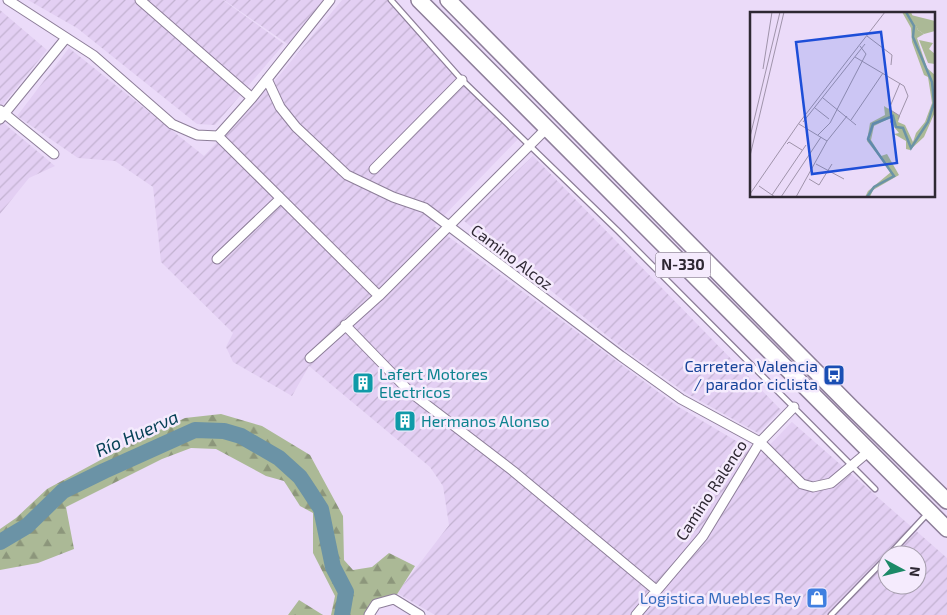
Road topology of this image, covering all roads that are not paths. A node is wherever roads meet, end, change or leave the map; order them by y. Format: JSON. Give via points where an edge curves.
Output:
{"nodes":[{"id":1,"x":8,"y":0,"type":"edge"},
{"id":2,"x":140,"y":0,"type":"edge"},
{"id":3,"x":330,"y":0,"type":"edge"},
{"id":4,"x":391,"y":0,"type":"edge"},
{"id":5,"x":419,"y":0,"type":"edge"},
{"id":6,"x":448,"y":0,"type":"edge"},
{"id":7,"x":66,"y":38,"type":"junction"},
{"id":8,"x":267,"y":79,"type":"junction"},
{"id":9,"x":462,"y":80,"type":"junction"},
{"id":10,"x":252,"y":98,"type":"junction"},
{"id":11,"x":1,"y":114,"type":"edge"},
{"id":12,"x":546,"y":128,"type":"junction"},
{"id":13,"x":218,"y":136,"type":"junction"},
{"id":14,"x":530,"y":145,"type":"junction"},
{"id":15,"x":54,"y":154,"type":"dead end"},
{"id":16,"x":374,"y":169,"type":"dead end"},
{"id":17,"x":280,"y":199,"type":"junction"},
{"id":18,"x":447,"y":227,"type":"junction"},
{"id":19,"x":217,"y":259,"type":"dead end"},
{"id":20,"x":379,"y":296,"type":"junction"},
{"id":21,"x":345,"y":325,"type":"junction"},
{"id":22,"x":310,"y":358,"type":"dead end"},
{"id":23,"x":794,"y":407,"type":"junction"},
{"id":24,"x":760,"y":442,"type":"junction"},
{"id":25,"x":868,"y":452,"type":"junction"},
{"id":26,"x":852,"y":466,"type":"junction"},
{"id":27,"x":875,"y":489,"type":"dead end"},
{"id":28,"x":947,"y":501,"type":"edge"},
{"id":29,"x":929,"y":512,"type":"junction"},
{"id":30,"x":947,"y":530,"type":"edge"},
{"id":31,"x":898,"y":545,"type":"edge"},
{"id":32,"x":877,"y":567,"type":"edge"},
{"id":33,"x":656,"y":590,"type":"junction"},
{"id":34,"x":369,"y":615,"type":"edge"},
{"id":35,"x":420,"y":615,"type":"edge"},
{"id":36,"x":636,"y":615,"type":"edge"},
{"id":37,"x":831,"y":615,"type":"edge"}],
"edges":[{"from":1,"to":7,"type":"street"},
{"from":2,"to":10,"type":"street"},
{"from":3,"to":8,"type":"street"},
{"from":4,"to":9,"type":"lane"},
{"from":5,"to":12,"type":"highway","number":"N-330"},
{"from":6,"to":28,"type":"highway","number":"N-330"},
{"from":7,"to":11,"type":"street"},
{"from":7,"to":13,"type":"street","via":[[93,55],[172,124],[197,135]]},
{"from":8,"to":10,"type":"street"},
{"from":8,"to":18,"type":"street","name":"Camino Alcoz","via":[[280,107],[296,127],[347,175],[424,208]]},
{"from":9,"to":14,"type":"lane"},
{"from":9,"to":16,"type":"street"},
{"from":10,"to":13,"type":"street"},
{"from":11,"to":15,"type":"street"},
{"from":12,"to":14,"type":"street"},
{"from":12,"to":25,"type":"highway","number":"N-330"},
{"from":13,"to":17,"type":"street"},
{"from":14,"to":18,"type":"street"},
{"from":14,"to":23,"type":"lane"},
{"from":17,"to":19,"type":"street"},
{"from":17,"to":20,"type":"street"},
{"from":18,"to":20,"type":"street"},
{"from":18,"to":24,"type":"street","name":"Camino Alcoz","via":[[681,399]]},
{"from":20,"to":21,"type":"street"},
{"from":21,"to":22,"type":"street"},
{"from":21,"to":33,"type":"street","via":[[410,392],[513,471]]},
{"from":23,"to":24,"type":"street","name":"Camino Ralenco"},
{"from":23,"to":26,"type":"lane"},
{"from":24,"to":26,"type":"street","name":"Camino Alcoz","via":[[802,484],[808,486],[831,483]]},
{"from":24,"to":33,"type":"street","name":"Camino Ralenco","via":[[703,536]]},
{"from":25,"to":26,"type":"street","name":"Camino Alcoz"},
{"from":25,"to":29,"type":"highway","number":"N-330"},
{"from":26,"to":27,"type":"lane"},
{"from":29,"to":30,"type":"highway","number":"N-330"},
{"from":29,"to":31,"type":"lane"},
{"from":32,"to":37,"type":"lane"},
{"from":33,"to":36,"type":"street","name":"Camino Ralenco"},
{"from":34,"to":35,"type":"street","via":[[376,604],[394,599]]}]}
